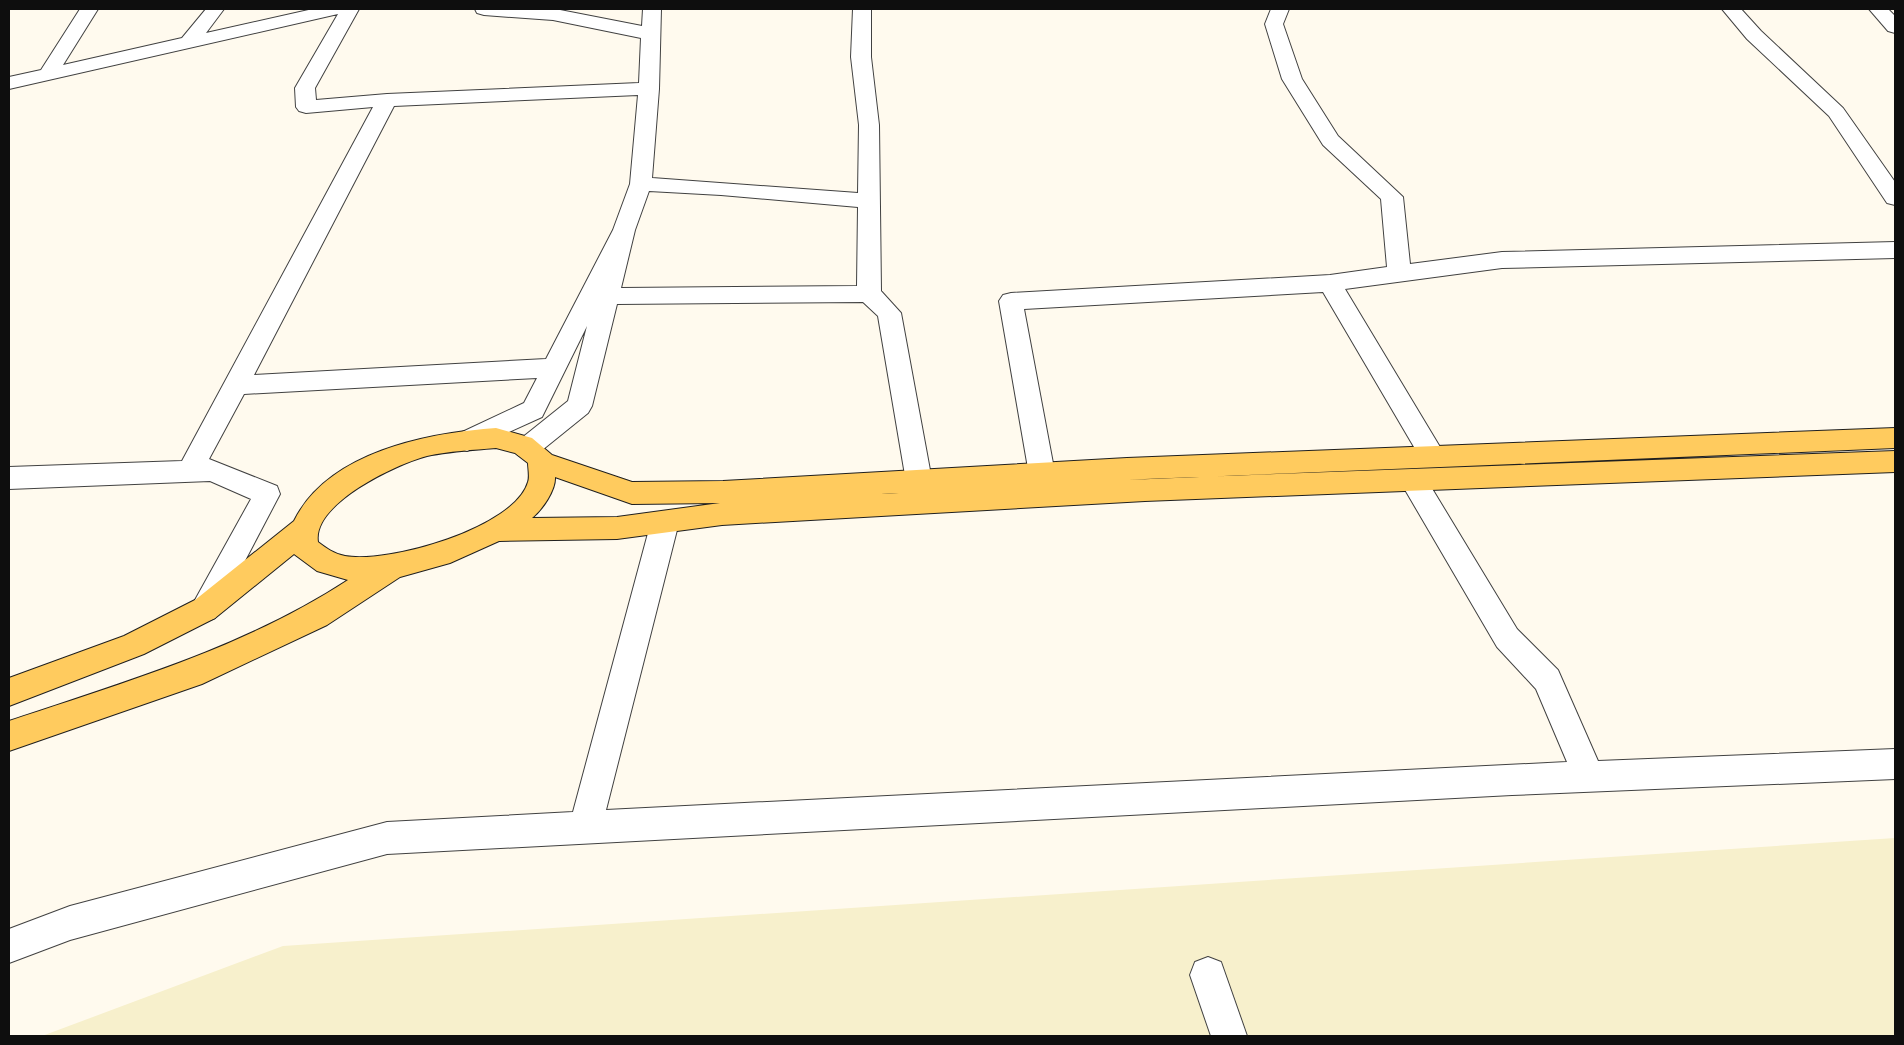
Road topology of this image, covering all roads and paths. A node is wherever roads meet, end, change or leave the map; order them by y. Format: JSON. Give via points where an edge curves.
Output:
{"nodes":[{"id":1,"x":89,"y":9,"type":"edge"},
{"id":2,"x":215,"y":9,"type":"edge"},
{"id":3,"x":337,"y":9,"type":"edge"},
{"id":4,"x":350,"y":9,"type":"edge"},
{"id":5,"x":484,"y":9,"type":"edge"},
{"id":6,"x":652,"y":9,"type":"edge"},
{"id":7,"x":862,"y":9,"type":"edge"},
{"id":8,"x":1280,"y":9,"type":"edge"},
{"id":9,"x":1731,"y":9,"type":"edge"},
{"id":10,"x":1878,"y":9,"type":"edge"},
{"id":11,"x":1895,"y":27,"type":"edge"},
{"id":12,"x":652,"y":34,"type":"junction"},
{"id":13,"x":189,"y":42,"type":"junction"},
{"id":14,"x":48,"y":74,"type":"junction"},
{"id":15,"x":9,"y":83,"type":"edge"},
{"id":16,"x":649,"y":89,"type":"junction"},
{"id":17,"x":387,"y":100,"type":"junction"},
{"id":18,"x":641,"y":184,"type":"junction"},
{"id":19,"x":1895,"y":198,"type":"edge"},
{"id":20,"x":869,"y":201,"type":"junction"},
{"id":21,"x":624,"y":230,"type":"junction"},
{"id":22,"x":1895,"y":250,"type":"edge"},
{"id":23,"x":1398,"y":274,"type":"junction"},
{"id":24,"x":1330,"y":284,"type":"junction"},
{"id":25,"x":869,"y":294,"type":"junction"},
{"id":26,"x":608,"y":296,"type":"junction"},
{"id":27,"x":554,"y":368,"type":"junction"},
{"id":28,"x":236,"y":385,"type":"junction"},
{"id":29,"x":1895,"y":438,"type":"edge"},
{"id":30,"x":467,"y":440,"type":"junction"},
{"id":31,"x":535,"y":455,"type":"junction"},
{"id":32,"x":1433,"y":457,"type":"junction"},
{"id":33,"x":1895,"y":462,"type":"edge"},
{"id":34,"x":190,"y":471,"type":"junction"},
{"id":35,"x":1042,"y":474,"type":"junction"},
{"id":36,"x":9,"y":478,"type":"edge"},
{"id":37,"x":1413,"y":480,"type":"junction"},
{"id":38,"x":919,"y":481,"type":"junction"},
{"id":39,"x":665,"y":522,"type":"junction"},
{"id":40,"x":304,"y":529,"type":"junction"},
{"id":41,"x":498,"y":530,"type":"junction"},
{"id":42,"x":393,"y":566,"type":"junction"},
{"id":43,"x":205,"y":609,"type":"junction"},
{"id":44,"x":9,"y":692,"type":"edge"},
{"id":45,"x":9,"y":736,"type":"edge"},
{"id":46,"x":1895,"y":764,"type":"edge"},
{"id":47,"x":1589,"y":777,"type":"junction"},
{"id":48,"x":585,"y":827,"type":"junction"},
{"id":49,"x":9,"y":946,"type":"edge"},
{"id":50,"x":1208,"y":975,"type":"dead end"},
{"id":51,"x":1229,"y":1036,"type":"edge"}],
"edges":[{"from":1,"to":14,"type":"street"},
{"from":2,"to":13,"type":"street"},
{"from":3,"to":13,"type":"street"},
{"from":4,"to":17,"type":"street","via":[[305,88],[306,107]]},
{"from":5,"to":12,"type":"street","via":[[553,14]]},
{"from":6,"to":12,"type":"street"},
{"from":7,"to":20,"type":"street","via":[[861,57],[869,125]]},
{"from":8,"to":23,"type":"street","via":[[1274,24],[1292,79],[1330,140],[1392,196]]},
{"from":9,"to":19,"type":"street","via":[[1836,112]]},
{"from":10,"to":11,"type":"street"},
{"from":12,"to":16,"type":"street"},
{"from":13,"to":14,"type":"street"},
{"from":14,"to":15,"type":"street"},
{"from":16,"to":17,"type":"street"},
{"from":16,"to":18,"type":"street"},
{"from":17,"to":28,"type":"street"},
{"from":18,"to":20,"type":"street"},
{"from":18,"to":21,"type":"street"},
{"from":20,"to":25,"type":"street"},
{"from":21,"to":26,"type":"street"},
{"from":21,"to":27,"type":"street"},
{"from":22,"to":23,"type":"street","via":[[1502,260]]},
{"from":23,"to":24,"type":"street"},
{"from":24,"to":32,"type":"street"},
{"from":24,"to":35,"type":"street","via":[[1011,301]]},
{"from":25,"to":26,"type":"street"},
{"from":25,"to":38,"type":"street","via":[[889,314]]},
{"from":26,"to":31,"type":"street","via":[[579,406]]},
{"from":27,"to":28,"type":"street"},
{"from":27,"to":30,"type":"street","via":[[533,410]]},
{"from":28,"to":34,"type":"street"},
{"from":29,"to":32,"type":"main road"},
{"from":30,"to":31,"type":"main road","via":[[496,438],[523,445]]},
{"from":30,"to":40,"type":"main road","via":[[418,449],[377,465],[344,484],[318,506]]},
{"from":31,"to":38,"type":"main road","via":[[632,493],[723,492]]},
{"from":31,"to":41,"type":"main road","via":[[545,474],[535,496],[513,520]]},
{"from":32,"to":35,"type":"main road"},
{"from":33,"to":37,"type":"main road"},
{"from":34,"to":36,"type":"street"},
{"from":34,"to":43,"type":"street","via":[[212,470],[267,494]]},
{"from":35,"to":38,"type":"main road"},
{"from":37,"to":39,"type":"main road","via":[[1145,490],[722,514]]},
{"from":37,"to":47,"type":"street","via":[[1507,638],[1547,680]]},
{"from":39,"to":41,"type":"main road","via":[[617,528]]},
{"from":39,"to":48,"type":"street"},
{"from":40,"to":42,"type":"main road","via":[[304,548],[323,562],[353,569]]},
{"from":40,"to":43,"type":"main road"},
{"from":41,"to":42,"type":"main road","via":[[436,557]]},
{"from":42,"to":45,"type":"main road","via":[[317,616],[190,674]]},
{"from":43,"to":44,"type":"main road","via":[[134,645]]},
{"from":46,"to":47,"type":"street"},
{"from":47,"to":48,"type":"street"},
{"from":48,"to":49,"type":"street","via":[[387,838],[70,923]]},
{"from":50,"to":51,"type":"street"}]}
